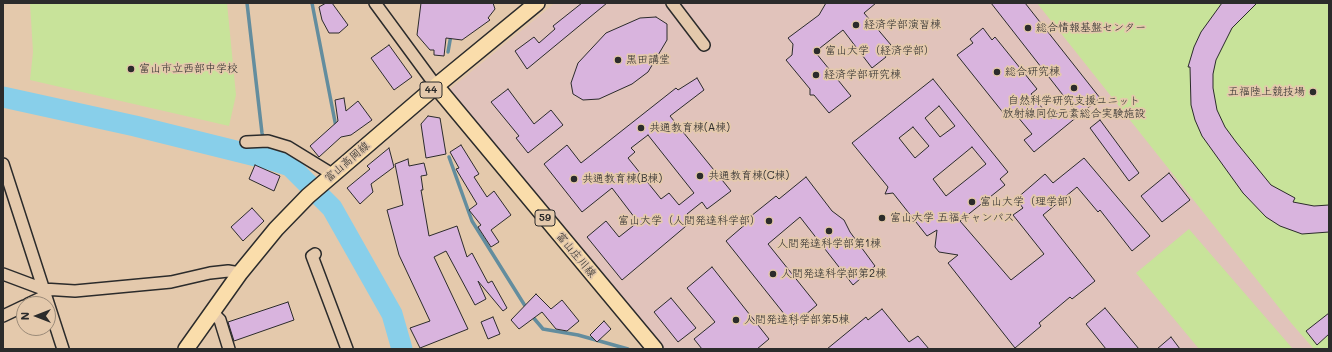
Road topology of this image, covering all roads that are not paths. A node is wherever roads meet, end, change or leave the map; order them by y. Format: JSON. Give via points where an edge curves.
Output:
{"nodes":[{"id":1,"x":375,"y":3,"type":"edge"},
{"id":2,"x":537,"y":3,"type":"edge"},
{"id":3,"x":672,"y":3,"type":"edge"},
{"id":4,"x":704,"y":45,"type":"dead end"},
{"id":5,"x":436,"y":86,"type":"junction"},
{"id":6,"x":246,"y":142,"type":"dead end"},
{"id":7,"x":3,"y":164,"type":"edge"},
{"id":8,"x":330,"y":177,"type":"junction"},
{"id":9,"x":315,"y":254,"type":"dead end"},
{"id":10,"x":240,"y":273,"type":"junction"},
{"id":11,"x":3,"y":274,"type":"edge"},
{"id":12,"x":44,"y":292,"type":"junction"},
{"id":13,"x":39,"y":296,"type":"edge"},
{"id":14,"x":16,"y":310,"type":"edge"},
{"id":15,"x":212,"y":312,"type":"junction"},
{"id":16,"x":3,"y":316,"type":"edge"},
{"id":17,"x":63,"y":349,"type":"edge"},
{"id":18,"x":186,"y":349,"type":"edge"},
{"id":19,"x":229,"y":349,"type":"edge"},
{"id":20,"x":347,"y":349,"type":"edge"},
{"id":21,"x":655,"y":349,"type":"edge"}],
"edges":[{"from":1,"to":5,"type":"street"},
{"from":2,"to":5,"type":"main road","name":"富山高岡線","number":"44"},
{"from":3,"to":4,"type":"street"},
{"from":5,"to":8,"type":"main road","name":"富山高岡線","number":"44"},
{"from":5,"to":21,"type":"main road","name":"富山庄川線","number":"59"},
{"from":6,"to":8,"type":"street","via":[[265,141],[288,147]]},
{"from":7,"to":12,"type":"street"},
{"from":8,"to":10,"type":"main road","name":"富山高岡線","number":"44","via":[[276,229]]},
{"from":9,"to":20,"type":"street","via":[[312,256]]},
{"from":10,"to":12,"type":"street","via":[[228,271],[171,282]]},
{"from":10,"to":15,"type":"main road","name":"富山高岡線","number":"44"},
{"from":11,"to":12,"type":"street"},
{"from":12,"to":13,"type":"street"},
{"from":12,"to":17,"type":"street"},
{"from":14,"to":16,"type":"street"},
{"from":15,"to":18,"type":"main road","name":"富山高岡線","number":"44"},
{"from":15,"to":19,"type":"street","via":[[220,320]]}]}
